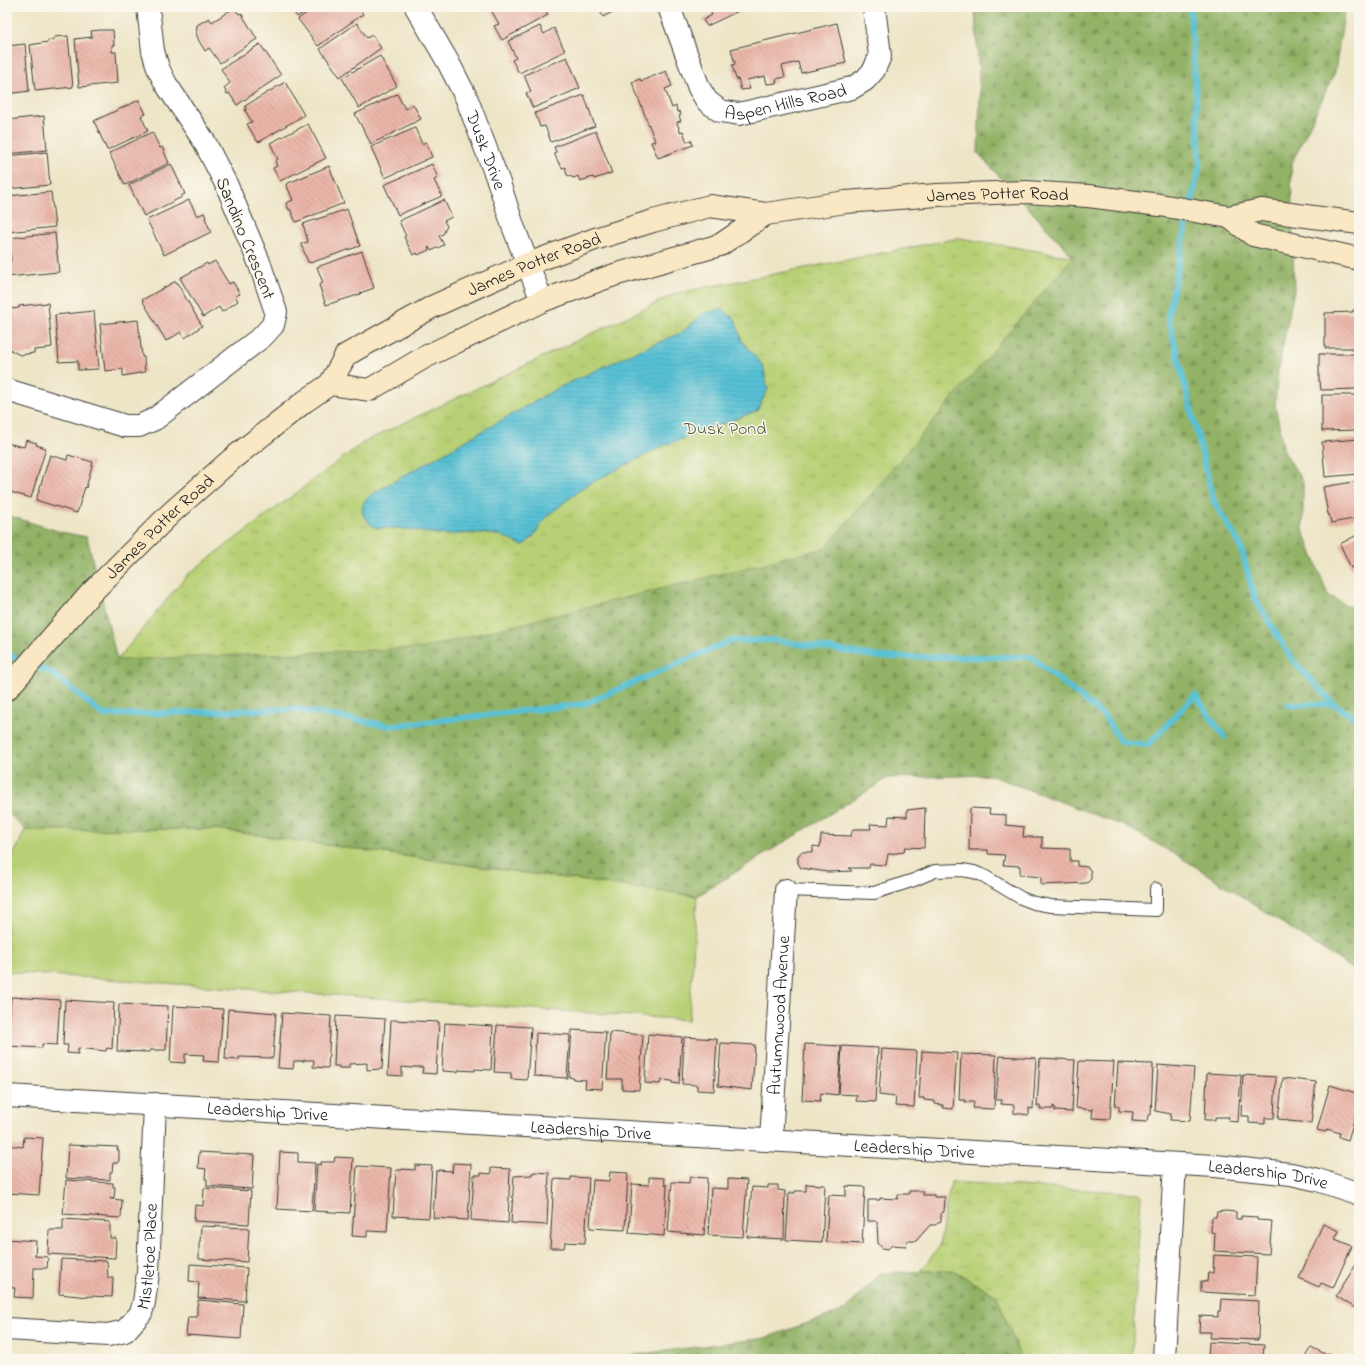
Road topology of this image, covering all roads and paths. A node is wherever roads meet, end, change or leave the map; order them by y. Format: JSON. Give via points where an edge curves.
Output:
{"nodes":[{"id":1,"x":148,"y":7,"type":"edge"},
{"id":2,"x":416,"y":7,"type":"edge"},
{"id":3,"x":669,"y":7,"type":"edge"},
{"id":4,"x":874,"y":7,"type":"edge"},
{"id":5,"x":766,"y":214,"type":"junction"},
{"id":6,"x":1220,"y":215,"type":"junction"},
{"id":7,"x":1359,"y":223,"type":"edge"},
{"id":8,"x":1359,"y":259,"type":"edge"},
{"id":9,"x":528,"y":264,"type":"junction"},
{"id":10,"x":542,"y":301,"type":"junction"},
{"id":11,"x":330,"y":384,"type":"junction"},
{"id":12,"x":7,"y":390,"type":"edge"},
{"id":13,"x":7,"y":689,"type":"edge"},
{"id":14,"x":1156,"y":889,"type":"dead end"},
{"id":15,"x":786,"y":890,"type":"joint"},
{"id":16,"x":7,"y":1096,"type":"edge"},
{"id":17,"x":155,"y":1104,"type":"junction"},
{"id":18,"x":771,"y":1140,"type":"junction"},
{"id":19,"x":1175,"y":1164,"type":"junction"},
{"id":20,"x":1359,"y":1194,"type":"edge"},
{"id":21,"x":7,"y":1328,"type":"edge"},
{"id":22,"x":1164,"y":1359,"type":"edge"}],
"edges":[{"from":1,"to":12,"type":"street","name":"Sandino Crescent","via":[[153,51],[158,68],[204,141],[227,186],[271,294],[276,312],[273,324],[263,336],[155,419],[139,426],[125,426]]},
{"from":2,"to":9,"type":"street","name":"Dusk Drive","via":[[466,98]]},
{"from":3,"to":4,"type":"street","name":"Aspen Hills Road","via":[[699,88],[707,101],[720,111],[739,114],[852,88],[865,80],[874,70],[880,56]]},
{"from":5,"to":6,"type":"main road","name":"James Potter Road","via":[[846,202],[1026,192],[1088,196]]},
{"from":5,"to":9,"type":"main road","name":"James Potter Road","via":[[710,206],[596,239]]},
{"from":5,"to":10,"type":"main road","name":"James Potter Road","via":[[720,244],[614,275]]},
{"from":6,"to":7,"type":"main road","name":"James Potter Road","via":[[1261,210]]},
{"from":6,"to":8,"type":"main road","name":"James Potter Road","via":[[1253,235]]},
{"from":9,"to":10,"type":"street","name":"Dusk Drive"},
{"from":9,"to":11,"type":"main road","name":"James Potter Road","via":[[434,306],[346,355]]},
{"from":10,"to":11,"type":"main road","name":"James Potter Road","via":[[425,357],[369,390]]},
{"from":11,"to":13,"type":"main road","name":"James Potter Road","via":[[232,459],[171,513],[91,593]]},
{"from":14,"to":15,"type":"lane","via":[[1156,910],[1034,904],[984,876],[962,870],[935,871],[874,893]]},
{"from":15,"to":18,"type":"street","name":"Autumnwood Avenue"},
{"from":16,"to":17,"type":"street","name":"Leadership Drive"},
{"from":17,"to":18,"type":"street","name":"Leadership Drive"},
{"from":17,"to":21,"type":"street","name":"Mistletoe Place","via":[[148,1273],[141,1313],[125,1331],[108,1335]]},
{"from":18,"to":19,"type":"street","name":"Leadership Drive"},
{"from":19,"to":20,"type":"street","name":"Leadership Drive","via":[[1291,1174]]},
{"from":19,"to":22,"type":"street"}]}
